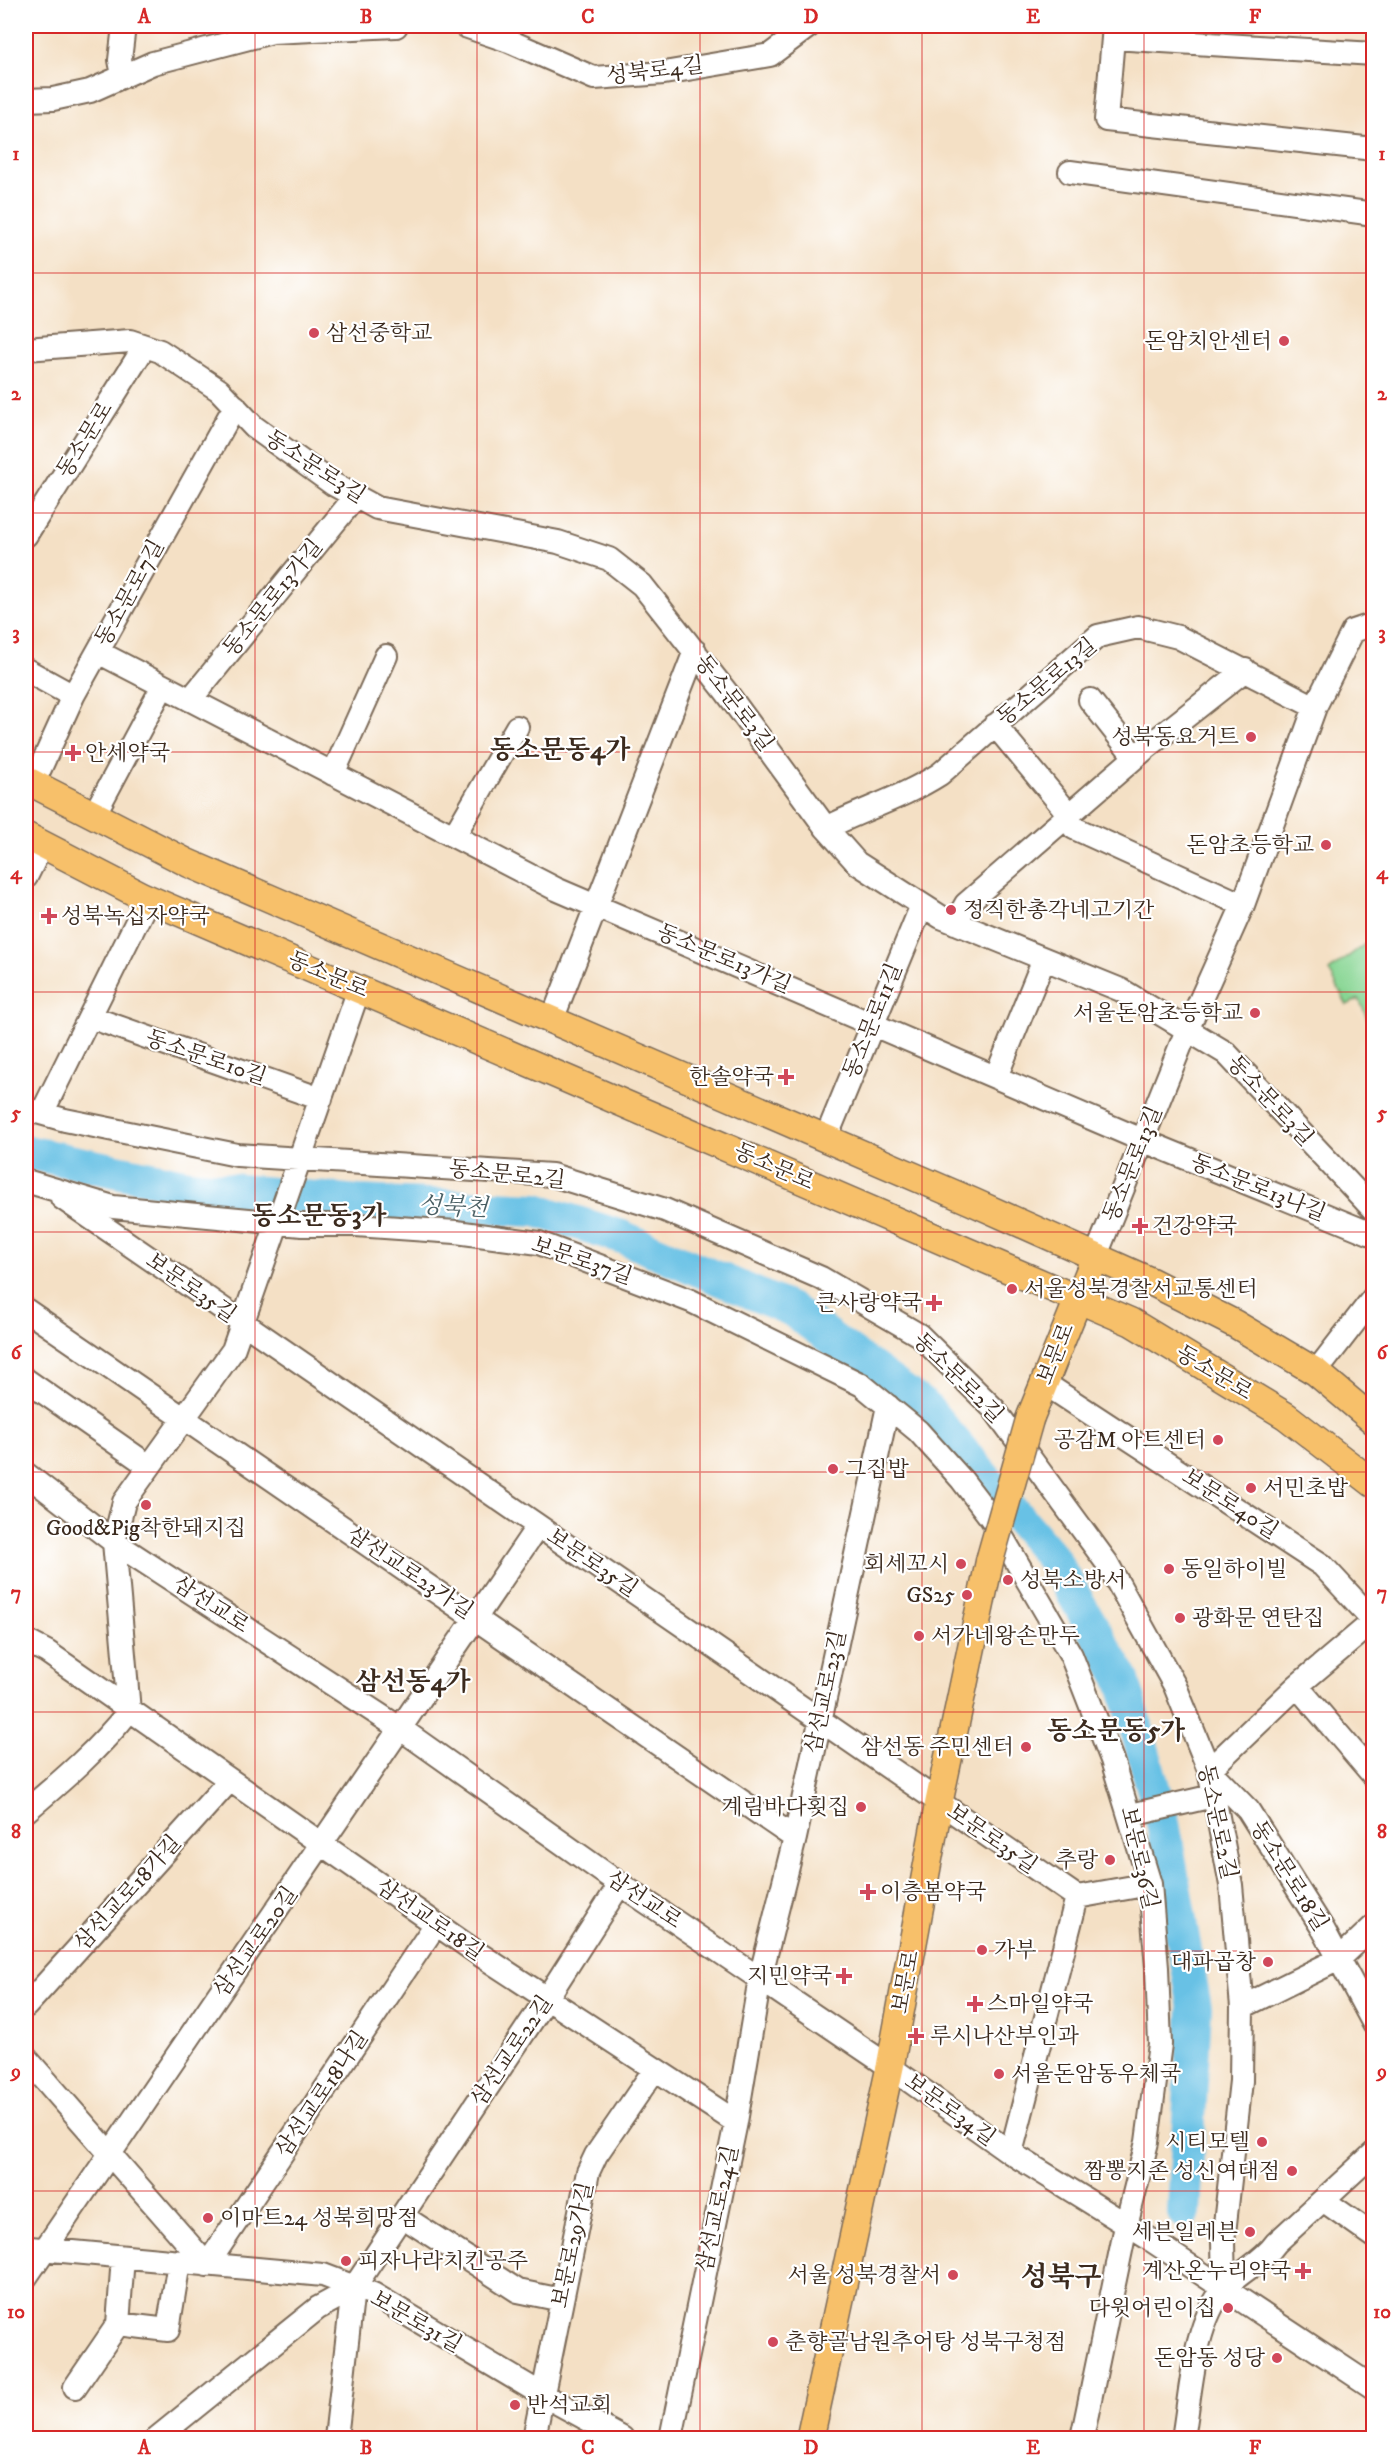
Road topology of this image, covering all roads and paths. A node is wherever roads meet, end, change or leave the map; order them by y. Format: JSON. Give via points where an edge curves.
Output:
{"nodes":[{"id":1,"x":124,"y":26,"type":"edge"},
{"id":2,"x":396,"y":26,"type":"edge"},
{"id":3,"x":465,"y":26,"type":"edge"},
{"id":4,"x":809,"y":26,"type":"edge"},
{"id":5,"x":1114,"y":32,"type":"edge"},
{"id":6,"x":1374,"y":54,"type":"edge"},
{"id":7,"x":123,"y":75,"type":"junction"},
{"id":8,"x":26,"y":100,"type":"edge"},
{"id":9,"x":1374,"y":149,"type":"edge"},
{"id":10,"x":1070,"y":172,"type":"dead end"},
{"id":11,"x":1374,"y":214,"type":"edge"},
{"id":12,"x":145,"y":346,"type":"junction"},
{"id":13,"x":26,"y":349,"type":"edge"},
{"id":14,"x":234,"y":406,"type":"junction"},
{"id":15,"x":356,"y":496,"type":"junction"},
{"id":16,"x":26,"y":535,"type":"edge"},
{"id":17,"x":1374,"y":624,"type":"edge"},
{"id":18,"x":695,"y":651,"type":"junction"},
{"id":19,"x":98,"y":652,"type":"junction"},
{"id":20,"x":386,"y":656,"type":"dead end"},
{"id":21,"x":26,"y":670,"type":"edge"},
{"id":22,"x":1245,"y":670,"type":"junction"},
{"id":23,"x":163,"y":686,"type":"junction"},
{"id":24,"x":73,"y":696,"type":"junction"},
{"id":25,"x":190,"y":700,"type":"junction"},
{"id":26,"x":1090,"y":700,"type":"dead end"},
{"id":27,"x":1315,"y":707,"type":"junction"},
{"id":28,"x":995,"y":725,"type":"junction"},
{"id":29,"x":517,"y":727,"type":"dead end"},
{"id":30,"x":1135,"y":757,"type":"junction"},
{"id":31,"x":333,"y":774,"type":"junction"},
{"id":32,"x":29,"y":782,"type":"edge"},
{"id":33,"x":94,"y":815,"type":"junction"},
{"id":34,"x":1068,"y":815,"type":"junction"},
{"id":35,"x":826,"y":828,"type":"junction"},
{"id":36,"x":454,"y":836,"type":"junction"},
{"id":37,"x":34,"y":841,"type":"edge"},
{"id":38,"x":26,"y":878,"type":"edge"},
{"id":39,"x":148,"y":898,"type":"junction"},
{"id":40,"x":922,"y":905,"type":"junction"},
{"id":41,"x":1243,"y":905,"type":"junction"},
{"id":42,"x":597,"y":906,"type":"junction"},
{"id":43,"x":955,"y":923,"type":"junction"},
{"id":44,"x":1044,"y":959,"type":"junction"},
{"id":45,"x":359,"y":988,"type":"junction"},
{"id":46,"x":90,"y":1017,"type":"junction"},
{"id":47,"x":552,"y":1020,"type":"junction"},
{"id":48,"x":871,"y":1022,"type":"junction"},
{"id":49,"x":1187,"y":1030,"type":"junction"},
{"id":50,"x":996,"y":1077,"type":"junction"},
{"id":51,"x":321,"y":1098,"type":"junction"},
{"id":52,"x":34,"y":1111,"type":"edge"},
{"id":53,"x":826,"y":1138,"type":"junction"},
{"id":54,"x":1142,"y":1140,"type":"junction"},
{"id":55,"x":300,"y":1162,"type":"junction"},
{"id":56,"x":36,"y":1184,"type":"edge"},
{"id":57,"x":1374,"y":1210,"type":"edge"},
{"id":58,"x":280,"y":1220,"type":"junction"},
{"id":59,"x":1374,"y":1235,"type":"edge"},
{"id":60,"x":1095,"y":1258,"type":"junction"},
{"id":61,"x":1374,"y":1297,"type":"edge"},
{"id":62,"x":1078,"y":1300,"type":"junction"},
{"id":63,"x":26,"y":1310,"type":"edge"},
{"id":64,"x":243,"y":1324,"type":"junction"},
{"id":65,"x":1316,"y":1372,"type":"junction"},
{"id":66,"x":26,"y":1380,"type":"edge"},
{"id":67,"x":1044,"y":1383,"type":"junction"},
{"id":68,"x":888,"y":1406,"type":"junction"},
{"id":69,"x":183,"y":1419,"type":"junction"},
{"id":70,"x":1374,"y":1421,"type":"edge"},
{"id":71,"x":149,"y":1466,"type":"junction"},
{"id":72,"x":26,"y":1474,"type":"edge"},
{"id":73,"x":1374,"y":1484,"type":"edge"},
{"id":74,"x":991,"y":1518,"type":"joint"},
{"id":75,"x":538,"y":1526,"type":"junction"},
{"id":76,"x":114,"y":1542,"type":"junction"},
{"id":77,"x":476,"y":1618,"type":"junction"},
{"id":78,"x":1374,"y":1621,"type":"edge"},
{"id":79,"x":26,"y":1641,"type":"edge"},
{"id":80,"x":1297,"y":1686,"type":"junction"},
{"id":81,"x":129,"y":1711,"type":"junction"},
{"id":82,"x":820,"y":1719,"type":"junction"},
{"id":83,"x":401,"y":1729,"type":"junction"},
{"id":84,"x":1209,"y":1770,"type":"junction"},
{"id":85,"x":1374,"y":1776,"type":"edge"},
{"id":86,"x":230,"y":1780,"type":"junction"},
{"id":87,"x":1213,"y":1796,"type":"junction"},
{"id":88,"x":939,"y":1802,"type":"junction"},
{"id":89,"x":26,"y":1811,"type":"edge"},
{"id":90,"x":1131,"y":1815,"type":"junction"},
{"id":91,"x":795,"y":1838,"type":"junction"},
{"id":92,"x":322,"y":1845,"type":"junction"},
{"id":93,"x":620,"y":1884,"type":"junction"},
{"id":94,"x":1150,"y":1884,"type":"junction"},
{"id":95,"x":1077,"y":1897,"type":"junction"},
{"id":96,"x":436,"y":1924,"type":"junction"},
{"id":97,"x":1374,"y":1926,"type":"edge"},
{"id":98,"x":1339,"y":1959,"type":"junction"},
{"id":99,"x":760,"y":1978,"type":"junction"},
{"id":100,"x":548,"y":1998,"type":"junction"},
{"id":101,"x":26,"y":2006,"type":"edge"},
{"id":102,"x":1242,"y":2007,"type":"junction"},
{"id":103,"x":1374,"y":2024,"type":"edge"},
{"id":104,"x":26,"y":2058,"type":"edge"},
{"id":105,"x":890,"y":2067,"type":"junction"},
{"id":106,"x":656,"y":2069,"type":"junction"},
{"id":107,"x":736,"y":2122,"type":"junction"},
{"id":108,"x":109,"y":2153,"type":"junction"},
{"id":109,"x":1011,"y":2153,"type":"junction"},
{"id":110,"x":1374,"y":2153,"type":"edge"},
{"id":111,"x":1374,"y":2165,"type":"edge"},
{"id":112,"x":1330,"y":2205,"type":"junction"},
{"id":113,"x":402,"y":2216,"type":"junction"},
{"id":114,"x":1126,"y":2226,"type":"junction"},
{"id":115,"x":1374,"y":2236,"type":"edge"},
{"id":116,"x":34,"y":2248,"type":"edge"},
{"id":117,"x":1269,"y":2253,"type":"junction"},
{"id":118,"x":123,"y":2257,"type":"junction"},
{"id":119,"x":179,"y":2262,"type":"junction"},
{"id":120,"x":207,"y":2265,"type":"junction"},
{"id":121,"x":26,"y":2277,"type":"edge"},
{"id":122,"x":1216,"y":2283,"type":"junction"},
{"id":123,"x":353,"y":2289,"type":"junction"},
{"id":124,"x":562,"y":2300,"type":"junction"},
{"id":125,"x":118,"y":2324,"type":"junction"},
{"id":126,"x":75,"y":2387,"type":"dead end"},
{"id":127,"x":1374,"y":2388,"type":"edge"},
{"id":128,"x":543,"y":2395,"type":"junction"},
{"id":129,"x":600,"y":2433,"type":"edge"},
{"id":130,"x":157,"y":2439,"type":"edge"},
{"id":131,"x":336,"y":2439,"type":"edge"},
{"id":132,"x":534,"y":2439,"type":"edge"},
{"id":133,"x":622,"y":2439,"type":"edge"},
{"id":134,"x":671,"y":2439,"type":"edge"},
{"id":135,"x":810,"y":2439,"type":"edge"},
{"id":136,"x":1082,"y":2439,"type":"edge"},
{"id":137,"x":1183,"y":2439,"type":"edge"}],
"edges":[{"from":1,"to":7,"type":"street","via":[[120,60]]},
{"from":2,"to":7,"type":"street","via":[[272,32],[153,63]]},
{"from":3,"to":4,"type":"street","name":"성북로4길","via":[[594,78],[664,73],[770,54]]},
{"from":5,"to":6,"type":"street"},
{"from":5,"to":9,"type":"street","via":[[1106,120]]},
{"from":7,"to":8,"type":"street","via":[[90,91]]},
{"from":10,"to":11,"type":"street"},
{"from":12,"to":13,"type":"street","name":"동소문로3길","via":[[130,341]]},
{"from":12,"to":14,"type":"street","name":"동소문로3길","via":[[160,351],[219,390]]},
{"from":12,"to":16,"type":"street","name":"동소문로"},
{"from":14,"to":15,"type":"street","name":"동소문로3길","via":[[254,427]]},
{"from":14,"to":19,"type":"street","name":"동소문로7길"},
{"from":15,"to":18,"type":"street","name":"동소문로3길","via":[[377,507],[558,542],[609,559],[642,585]]},
{"from":15,"to":25,"type":"street","name":"동소문로13가길"},
{"from":17,"to":27,"type":"street","name":"동소문로13길","via":[[1353,631]]},
{"from":18,"to":35,"type":"street","name":"동소문로3길"},
{"from":18,"to":42,"type":"street"},
{"from":19,"to":23,"type":"street","name":"동소문로13가길"},
{"from":19,"to":24,"type":"street","name":"동소문로7길"},
{"from":20,"to":31,"type":"street"},
{"from":21,"to":24,"type":"street"},
{"from":22,"to":27,"type":"street","name":"동소문로13길"},
{"from":22,"to":28,"type":"street","name":"동소문로13길","via":[[1178,637],[1138,627],[1098,636]]},
{"from":22,"to":30,"type":"street"},
{"from":23,"to":25,"type":"street","name":"동소문로13가길"},
{"from":23,"to":33,"type":"street"},
{"from":24,"to":32,"type":"street","name":"동소문로7길"},
{"from":25,"to":31,"type":"street","name":"동소문로13가길"},
{"from":26,"to":30,"type":"street"},
{"from":27,"to":41,"type":"street","name":"동소문로13길"},
{"from":28,"to":34,"type":"street"},
{"from":28,"to":35,"type":"street","name":"동소문로13길","via":[[940,774],[914,791]]},
{"from":29,"to":36,"type":"street"},
{"from":30,"to":34,"type":"street"},
{"from":31,"to":36,"type":"street","name":"동소문로13가길"},
{"from":32,"to":33,"type":"main road","name":"동소문로"},
{"from":33,"to":47,"type":"main road","name":"동소문로","via":[[188,863]]},
{"from":34,"to":41,"type":"street","via":[[1074,828]]},
{"from":34,"to":43,"type":"street","via":[[966,904]]},
{"from":35,"to":40,"type":"street","name":"동소문로3길","via":[[857,863]]},
{"from":36,"to":42,"type":"street","name":"동소문로13가길"},
{"from":37,"to":38,"type":"street"},
{"from":37,"to":39,"type":"main road","name":"동소문로"},
{"from":39,"to":45,"type":"main road","name":"동소문로"},
{"from":39,"to":46,"type":"street"},
{"from":40,"to":43,"type":"street","name":"동소문로3길"},
{"from":40,"to":48,"type":"street","name":"동소문로11길"},
{"from":41,"to":49,"type":"street","name":"동소문로13길"},
{"from":42,"to":47,"type":"street"},
{"from":42,"to":48,"type":"street","name":"동소문로13가길"},
{"from":43,"to":44,"type":"street","name":"동소문로3길"},
{"from":44,"to":49,"type":"street","name":"동소문로3길","via":[[1120,990]]},
{"from":44,"to":50,"type":"street"},
{"from":45,"to":51,"type":"street"},
{"from":45,"to":62,"type":"main road","name":"동소문로"},
{"from":46,"to":51,"type":"street","name":"동소문로10길"},
{"from":46,"to":52,"type":"street"},
{"from":47,"to":53,"type":"main road","name":"동소문로"},
{"from":48,"to":50,"type":"street","name":"동소문로13가길"},
{"from":48,"to":53,"type":"street","name":"동소문로11길"},
{"from":49,"to":54,"type":"street","name":"동소문로13길"},
{"from":49,"to":57,"type":"street","name":"동소문로3길","via":[[1226,1053]]},
{"from":50,"to":54,"type":"street","name":"동소문로13가길"},
{"from":51,"to":55,"type":"street"},
{"from":52,"to":55,"type":"street","name":"동소문로2길","via":[[237,1155]]},
{"from":53,"to":60,"type":"main road","name":"동소문로"},
{"from":54,"to":59,"type":"street","name":"동소문로13나길"},
{"from":54,"to":60,"type":"street","name":"동소문로13길"},
{"from":55,"to":58,"type":"street"},
{"from":55,"to":84,"type":"street","name":"동소문로2길","via":[[552,1175],[665,1210],[821,1278],[919,1335],[994,1409],[1107,1563],[1175,1686]]},
{"from":56,"to":58,"type":"street","name":"보문로37길","via":[[113,1206]]},
{"from":56,"to":64,"type":"street","name":"보문로35길"},
{"from":58,"to":64,"type":"street"},
{"from":58,"to":68,"type":"street","name":"보문로37길","via":[[456,1232],[539,1243],[680,1297],[766,1336],[862,1385]]},
{"from":60,"to":62,"type":"main road","name":"보문로"},
{"from":60,"to":65,"type":"main road","name":"동소문로","via":[[1235,1324]]},
{"from":61,"to":65,"type":"street"},
{"from":62,"to":67,"type":"main road","name":"보문로"},
{"from":62,"to":73,"type":"main road","name":"동소문로","via":[[1131,1323],[1286,1416]]},
{"from":63,"to":69,"type":"street","name":"삼선교로23가길"},
{"from":64,"to":69,"type":"street","via":[[233,1350]]},
{"from":64,"to":75,"type":"street","name":"보문로35길"},
{"from":65,"to":70,"type":"main road","name":"동소문로"},
{"from":66,"to":71,"type":"street"},
{"from":67,"to":78,"type":"street","name":"보문로40길","via":[[1322,1565]]},
{"from":67,"to":88,"type":"main road","name":"보문로","bridge":true,"via":[[1030,1418],[990,1559]]},
{"from":68,"to":74,"type":"street","name":"보문로37길","via":[[925,1439]]},
{"from":68,"to":82,"type":"street","name":"삼선교로23길"},
{"from":69,"to":71,"type":"street"},
{"from":69,"to":77,"type":"street","name":"삼선교로23가길"},
{"from":71,"to":76,"type":"street","via":[[123,1502]]},
{"from":72,"to":76,"type":"street","name":"삼선교로"},
{"from":74,"to":90,"type":"street","name":"보문로36길","via":[[1071,1655]]},
{"from":75,"to":77,"type":"street"},
{"from":75,"to":82,"type":"street","name":"보문로35길"},
{"from":76,"to":81,"type":"street"},
{"from":76,"to":83,"type":"street","name":"삼선교로"},
{"from":77,"to":83,"type":"street"},
{"from":77,"to":91,"type":"street","name":"삼선교로23가길"},
{"from":78,"to":80,"type":"street"},
{"from":79,"to":81,"type":"street","name":"삼선교로18길"},
{"from":80,"to":84,"type":"street"},
{"from":80,"to":85,"type":"street"},
{"from":81,"to":86,"type":"street","name":"삼선교로18길"},
{"from":81,"to":89,"type":"street","via":[[66,1778]]},
{"from":82,"to":88,"type":"street","name":"보문로35길"},
{"from":82,"to":91,"type":"street","name":"삼선교로23길"},
{"from":83,"to":92,"type":"street","name":"삼선교로20길"},
{"from":83,"to":93,"type":"street","name":"삼선교로"},
{"from":84,"to":87,"type":"street","name":"동소문로2길"},
{"from":84,"to":98,"type":"street","name":"동소문로18길","via":[[1248,1810]]},
{"from":86,"to":92,"type":"street","name":"삼선교로18길"},
{"from":86,"to":101,"type":"street","name":"삼선교로18가길"},
{"from":87,"to":90,"type":"street"},
{"from":87,"to":102,"type":"street","name":"동소문로2길","via":[[1231,1885]]},
{"from":88,"to":95,"type":"street","name":"보문로35길"},
{"from":88,"to":105,"type":"main road","name":"보문로"},
{"from":90,"to":94,"type":"street","name":"보문로36길"},
{"from":91,"to":99,"type":"street","name":"삼선교로23길"},
{"from":92,"to":96,"type":"street","name":"삼선교로18길"},
{"from":92,"to":108,"type":"street","name":"삼선교로20길"},
{"from":93,"to":99,"type":"street","name":"삼선교로"},
{"from":93,"to":100,"type":"street","name":"삼선교로22길"},
{"from":94,"to":95,"type":"street"},
{"from":94,"to":114,"type":"street","name":"보문로36길","via":[[1160,2044],[1147,2142]]},
{"from":95,"to":109,"type":"street","name":"보문로34길"},
{"from":96,"to":100,"type":"street","name":"삼선교로18길"},
{"from":96,"to":120,"type":"street","name":"삼선교로18나길"},
{"from":97,"to":98,"type":"street","name":"동소문로18길"},
{"from":98,"to":102,"type":"street","name":"동소문로18길"},
{"from":98,"to":103,"type":"street"},
{"from":99,"to":105,"type":"street","name":"삼선교로"},
{"from":99,"to":107,"type":"street","name":"삼선교로24길"},
{"from":100,"to":106,"type":"street","name":"삼선교로18길"},
{"from":100,"to":113,"type":"street","name":"삼선교로22길"},
{"from":102,"to":122,"type":"street","name":"동소문로2길","via":[[1241,2081]]},
{"from":104,"to":108,"type":"street"},
{"from":105,"to":109,"type":"street","name":"보문로34길"},
{"from":105,"to":135,"type":"main road","name":"보문로"},
{"from":106,"to":107,"type":"street","name":"삼선교로18길"},
{"from":106,"to":124,"type":"street","name":"보문로29가길","via":[[588,2172]]},
{"from":107,"to":134,"type":"street","name":"삼선교로24길"},
{"from":108,"to":116,"type":"street","name":"삼선교로20길"},
{"from":108,"to":120,"type":"street"},
{"from":109,"to":114,"type":"street","name":"보문로34길"},
{"from":110,"to":117,"type":"street"},
{"from":111,"to":112,"type":"street"},
{"from":112,"to":115,"type":"street"},
{"from":112,"to":117,"type":"street","via":[[1280,2249]]},
{"from":113,"to":123,"type":"street","name":"삼선교로22길"},
{"from":113,"to":124,"type":"street","via":[[518,2291]]},
{"from":114,"to":122,"type":"street","name":"보문로34길"},
{"from":114,"to":136,"type":"street","name":"보문로36길"},
{"from":116,"to":118,"type":"street","name":"보문로31길"},
{"from":116,"to":121,"type":"street","name":"삼선교로20길"},
{"from":117,"to":122,"type":"street"},
{"from":118,"to":119,"type":"street","name":"보문로31길"},
{"from":118,"to":125,"type":"street"},
{"from":119,"to":120,"type":"street","name":"보문로31길"},
{"from":119,"to":125,"type":"street","via":[[168,2330]]},
{"from":120,"to":123,"type":"street","name":"보문로31길","via":[[323,2275]]},
{"from":122,"to":127,"type":"street"},
{"from":122,"to":137,"type":"street","via":[[1200,2339]]},
{"from":123,"to":128,"type":"street","name":"보문로31길","via":[[374,2294]]},
{"from":123,"to":130,"type":"street","name":"삼선교로22길","via":[[318,2308]]},
{"from":123,"to":131,"type":"street"},
{"from":124,"to":128,"type":"street","name":"보문로29가길"},
{"from":125,"to":126,"type":"street"},
{"from":128,"to":129,"type":"street","name":"보문로31길"},
{"from":128,"to":132,"type":"street","name":"보문로29가길"},
{"from":129,"to":133,"type":"street","name":"보문로31길"}]}
